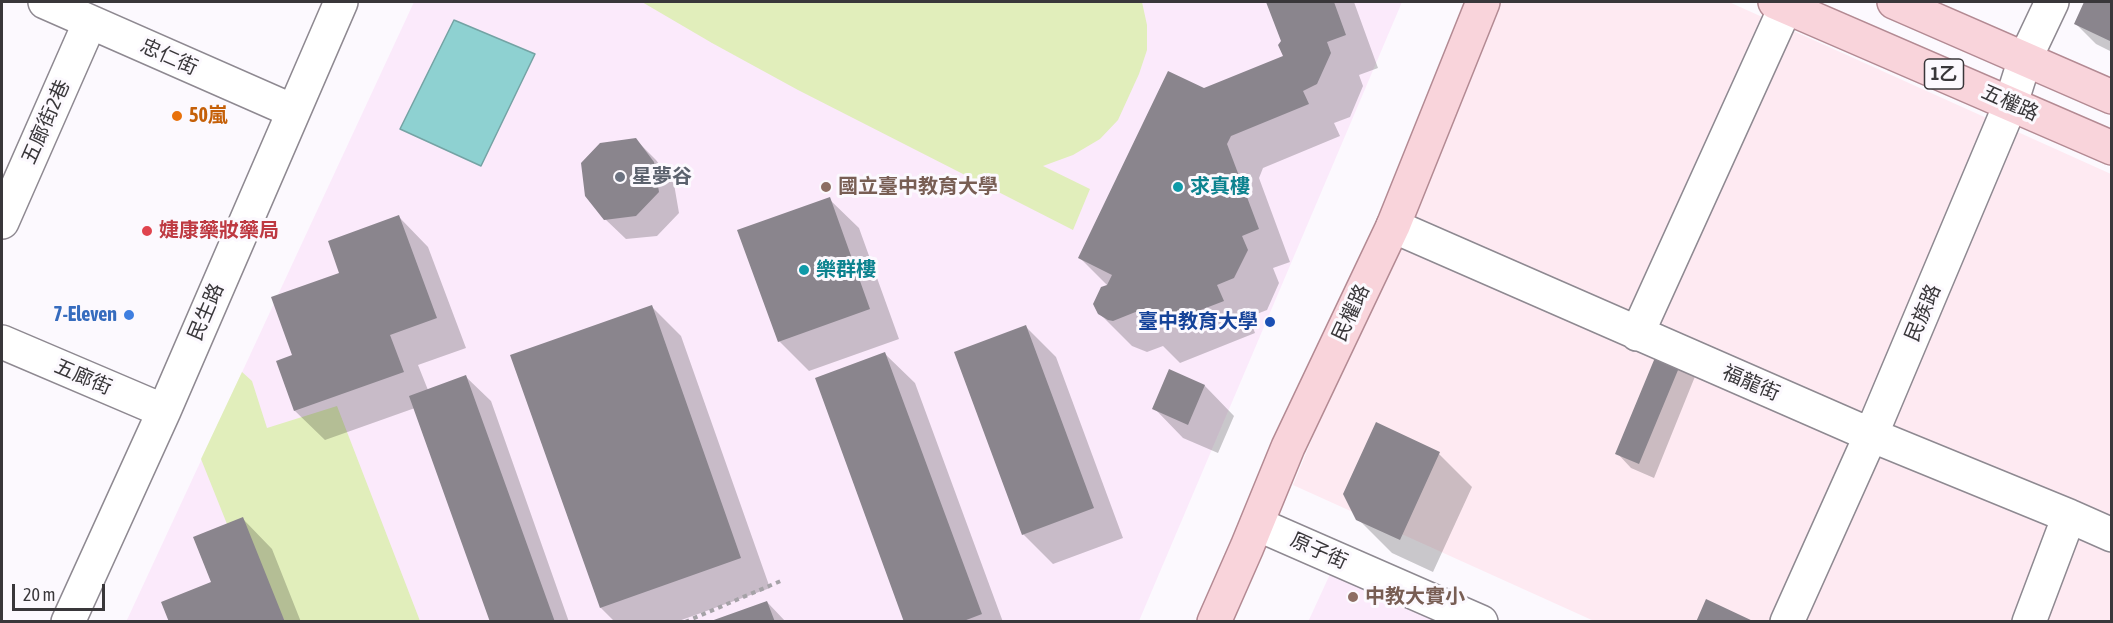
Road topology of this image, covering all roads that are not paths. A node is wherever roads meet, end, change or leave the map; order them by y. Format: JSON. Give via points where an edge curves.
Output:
{"nodes":[{"id":1,"x":45,"y":2,"type":"edge"},
{"id":2,"x":341,"y":2,"type":"edge"},
{"id":3,"x":1484,"y":2,"type":"edge"},
{"id":4,"x":1894,"y":2,"type":"edge"},
{"id":5,"x":2052,"y":2,"type":"edge"},
{"id":6,"x":1780,"y":4,"type":"edge"},
{"id":7,"x":90,"y":22,"type":"junction"},
{"id":8,"x":2025,"y":59,"type":"junction"},
{"id":9,"x":2112,"y":97,"type":"edge"},
{"id":10,"x":2011,"y":103,"type":"junction"},
{"id":11,"x":293,"y":111,"type":"junction"},
{"id":12,"x":2112,"y":148,"type":"edge"},
{"id":13,"x":2,"y":222,"type":"edge"},
{"id":14,"x":1393,"y":226,"type":"junction"},
{"id":15,"x":1637,"y":334,"type":"junction"},
{"id":16,"x":2,"y":342,"type":"edge"},
{"id":17,"x":164,"y":411,"type":"junction"},
{"id":18,"x":1871,"y":435,"type":"junction"},
{"id":19,"x":2069,"y":516,"type":"junction"},
{"id":20,"x":1257,"y":524,"type":"junction"},
{"id":21,"x":2112,"y":535,"type":"edge"},
{"id":22,"x":68,"y":621,"type":"edge"},
{"id":23,"x":1214,"y":621,"type":"edge"},
{"id":24,"x":1481,"y":621,"type":"edge"},
{"id":25,"x":1787,"y":621,"type":"edge"},
{"id":26,"x":2029,"y":621,"type":"edge"}],
"edges":[{"from":1,"to":7,"type":"street","name":"忠仁街"},
{"from":2,"to":11,"type":"street","name":"民生路"},
{"from":3,"to":14,"type":"main road","name":"民權路"},
{"from":4,"to":8,"type":"main road","number":"1乙"},
{"from":5,"to":8,"type":"street","name":"民族路"},
{"from":6,"to":10,"type":"main road","name":"五權路","number":"1乙"},
{"from":6,"to":15,"type":"street"},
{"from":7,"to":11,"type":"street","name":"忠仁街"},
{"from":7,"to":13,"type":"street","name":"五廊街2巷"},
{"from":8,"to":9,"type":"main road","number":"1乙"},
{"from":8,"to":10,"type":"street","name":"民族路"},
{"from":10,"to":12,"type":"main road","name":"五權路","number":"1乙"},
{"from":10,"to":18,"type":"street","name":"民族路"},
{"from":11,"to":17,"type":"street","name":"民生路"},
{"from":14,"to":15,"type":"street","name":"福龍街"},
{"from":14,"to":20,"type":"main road","name":"民權路","via":[[1288,447]]},
{"from":15,"to":18,"type":"street","name":"福龍街"},
{"from":16,"to":17,"type":"street","name":"五廊街"},
{"from":17,"to":22,"type":"street","name":"民生路"},
{"from":18,"to":19,"type":"street","name":"福龍街"},
{"from":18,"to":25,"type":"street","name":"民族路"},
{"from":19,"to":21,"type":"street","name":"福龍街"},
{"from":19,"to":26,"type":"street"},
{"from":20,"to":23,"type":"main road","name":"民權路"},
{"from":20,"to":24,"type":"street","name":"原子街"}]}
